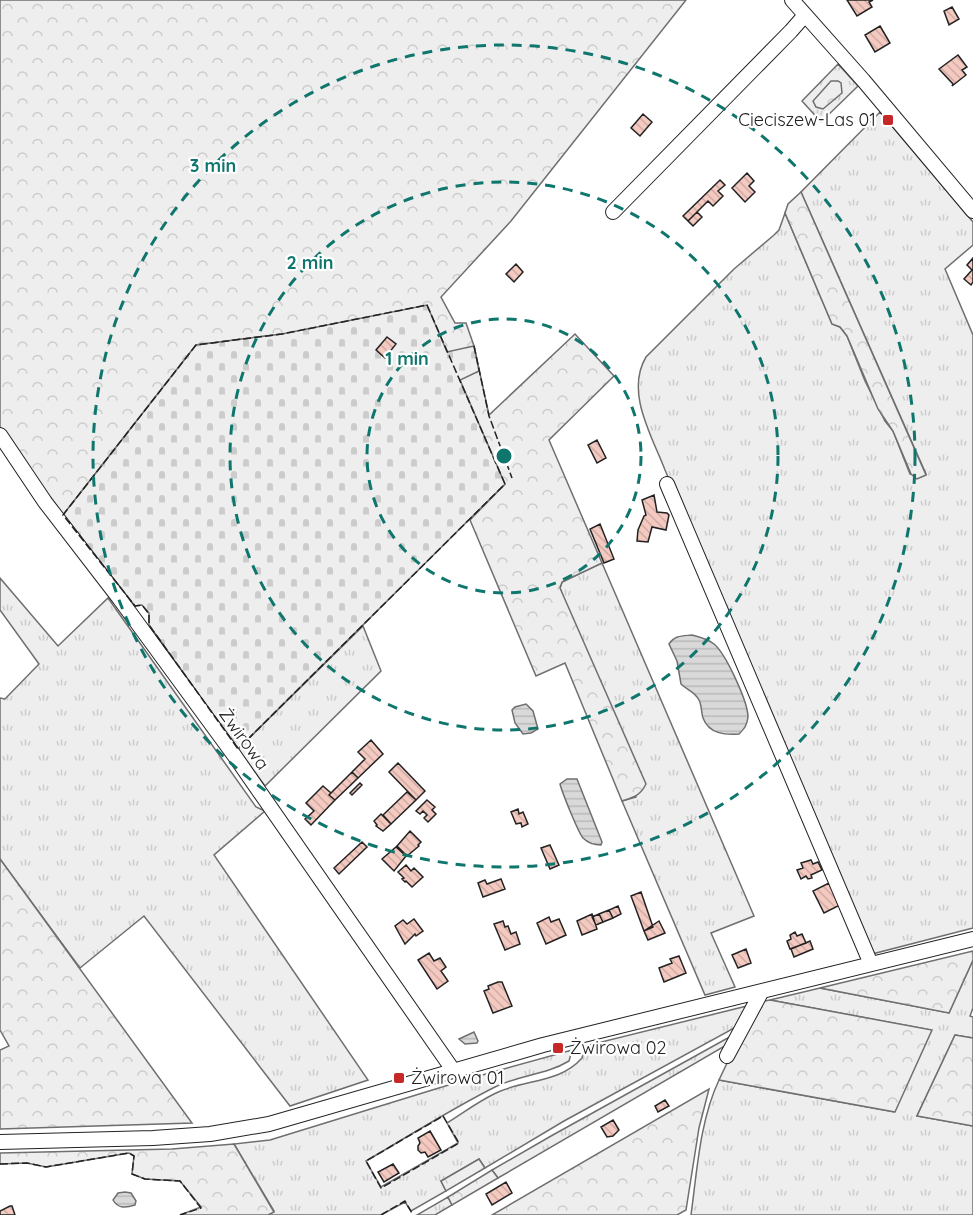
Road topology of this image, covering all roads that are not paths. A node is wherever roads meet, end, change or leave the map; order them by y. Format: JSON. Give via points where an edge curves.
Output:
{"nodes":[{"id":1,"x":792,"y":0,"type":"edge"},
{"id":2,"x":805,"y":15,"type":"junction"},
{"id":3,"x":973,"y":211,"type":"edge"},
{"id":4,"x":613,"y":212,"type":"dead end"},
{"id":5,"x":0,"y":435,"type":"edge"},
{"id":6,"x":666,"y":484,"type":"dead end"},
{"id":7,"x":973,"y":939,"type":"edge"},
{"id":8,"x":871,"y":964,"type":"junction"},
{"id":9,"x":762,"y":991,"type":"junction"},
{"id":10,"x":727,"y":1056,"type":"dead end"},
{"id":11,"x":453,"y":1070,"type":"junction"},
{"id":12,"x":0,"y":1142,"type":"edge"}],
"edges":[{"from":1,"to":2,"type":"street"},
{"from":2,"to":3,"type":"street"},
{"from":2,"to":4,"type":"street"},
{"from":5,"to":11,"type":"street","name":"Żwirowa","via":[[45,502],[234,755]]},
{"from":6,"to":8,"type":"street"},
{"from":7,"to":8,"type":"street"},
{"from":8,"to":9,"type":"street"},
{"from":9,"to":10,"type":"street"},
{"from":9,"to":11,"type":"street"},
{"from":11,"to":12,"type":"street","via":[[239,1130],[153,1138]]}]}
